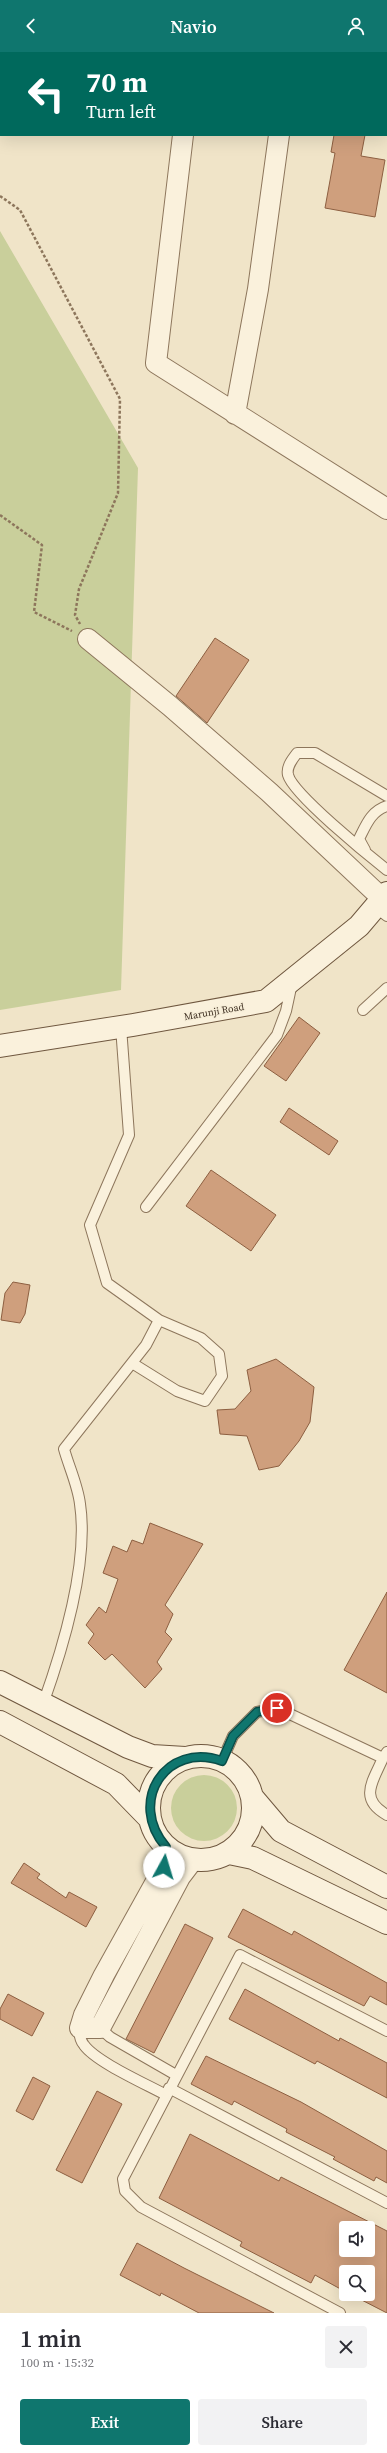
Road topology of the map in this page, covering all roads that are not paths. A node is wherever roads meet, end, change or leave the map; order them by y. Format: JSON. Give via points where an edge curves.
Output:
{"nodes":[{"id":1,"x":183,"y":136,"type":"edge"},
{"id":2,"x":279,"y":136,"type":"edge"},
{"id":3,"x":235,"y":414,"type":"junction"},
{"id":4,"x":387,"y":509,"type":"edge"},
{"id":5,"x":88,"y":639,"type":"road end"},
{"id":6,"x":387,"y":796,"type":"edge"},
{"id":7,"x":387,"y":806,"type":"edge"},
{"id":8,"x":366,"y":853,"type":"junction"},
{"id":9,"x":387,"y":870,"type":"edge"},
{"id":10,"x":384,"y":904,"type":"edge"},
{"id":11,"x":293,"y":980,"type":"junction"},
{"id":12,"x":387,"y":988,"type":"edge"},
{"id":13,"x":363,"y":1010,"type":"dead end"},
{"id":14,"x":121,"y":1027,"type":"junction"},
{"id":15,"x":0,"y":1046,"type":"edge"},
{"id":16,"x":146,"y":1207,"type":"dead end"},
{"id":17,"x":159,"y":1320,"type":"junction"},
{"id":18,"x":132,"y":1363,"type":"junction"},
{"id":19,"x":0,"y":1682,"type":"edge"},
{"id":20,"x":43,"y":1704,"type":"junction"},
{"id":21,"x":0,"y":1722,"type":"edge"},
{"id":22,"x":385,"y":1755,"type":"edge"},
{"id":23,"x":185,"y":1758,"type":"junction"},
{"id":24,"x":222,"y":1761,"type":"junction"},
{"id":25,"x":253,"y":1798,"type":"junction"},
{"id":26,"x":387,"y":1815,"type":"edge"},
{"id":27,"x":150,"y":1819,"type":"junction"},
{"id":28,"x":166,"y":1847,"type":"junction"},
{"id":29,"x":229,"y":1853,"type":"junction"},
{"id":30,"x":193,"y":1860,"type":"junction"},
{"id":31,"x":387,"y":1887,"type":"edge"},
{"id":32,"x":387,"y":1923,"type":"edge"},
{"id":33,"x":80,"y":2028,"type":"junction"},
{"id":34,"x":100,"y":2028,"type":"junction"},
{"id":35,"x":387,"y":2030,"type":"edge"},
{"id":36,"x":176,"y":2075,"type":"junction"},
{"id":37,"x":167,"y":2092,"type":"junction"},
{"id":38,"x":387,"y":2202,"type":"edge"},
{"id":39,"x":340,"y":2313,"type":"edge"}],
"edges":[{"from":1,"to":3,"type":"street","via":[[156,363]]},
{"from":2,"to":3,"type":"street","via":[[258,289]]},
{"from":3,"to":4,"type":"street"},
{"from":5,"to":10,"type":"street","via":[[269,792]]},
{"from":6,"to":8,"type":"lane","via":[[315,753],[297,753],[290,763],[288,774],[295,786]]},
{"from":7,"to":8,"type":"lane","via":[[377,810],[367,822],[359,839]]},
{"from":8,"to":9,"type":"lane"},
{"from":10,"to":11,"type":"street","name":"Marunji Road"},
{"from":11,"to":14,"type":"street","name":"Marunji Road","via":[[266,1001]]},
{"from":11,"to":16,"type":"lane","via":[[277,1035]]},
{"from":12,"to":13,"type":"lane"},
{"from":14,"to":15,"type":"street","name":"Marunji Road"},
{"from":14,"to":17,"type":"lane","via":[[129,1135],[90,1225],[107,1283]]},
{"from":17,"to":18,"type":"lane","via":[[146,1345]]},
{"from":17,"to":18,"type":"lane","via":[[201,1338],[219,1354],[222,1376],[205,1401],[177,1391]]},
{"from":18,"to":20,"type":"lane","via":[[64,1449],[80,1504],[80,1564],[59,1657]]},
{"from":19,"to":20,"type":"street"},
{"from":20,"to":23,"type":"street","via":[[128,1747],[152,1756]]},
{"from":21,"to":27,"type":"street","via":[[116,1784]]},
{"from":22,"to":24,"type":"lane","via":[[277,1708],[257,1712],[233,1736]]},
{"from":22,"to":26,"type":"lane","via":[[369,1792],[371,1802]]},
{"from":23,"to":24,"type":"street","via":[[208,1756]]},
{"from":23,"to":27,"type":"street","via":[[164,1771],[157,1781],[151,1794]]},
{"from":24,"to":25,"type":"street","via":[[245,1778]]},
{"from":25,"to":29,"type":"street","via":[[253,1820],[244,1838]]},
{"from":25,"to":31,"type":"street","via":[[281,1831]]},
{"from":27,"to":28,"type":"street","via":[[158,1838]]},
{"from":28,"to":30,"type":"street","via":[[180,1857]]},
{"from":28,"to":33,"type":"street","via":[[164,1867],[104,1975]]},
{"from":29,"to":30,"type":"street","via":[[210,1860]]},
{"from":29,"to":32,"type":"street","via":[[254,1858]]},
{"from":30,"to":34,"type":"street","via":[[180,1877]]},
{"from":33,"to":34,"type":"street"},
{"from":33,"to":37,"type":"lane","via":[[79,2035],[84,2045],[94,2055]]},
{"from":34,"to":36,"type":"lane","via":[[110,2037]]},
{"from":35,"to":36,"type":"lane","via":[[240,1955]]},
{"from":36,"to":37,"type":"lane"},
{"from":37,"to":38,"type":"lane"},
{"from":37,"to":39,"type":"lane","via":[[123,2179],[125,2191],[131,2199],[141,2208]]}]}
